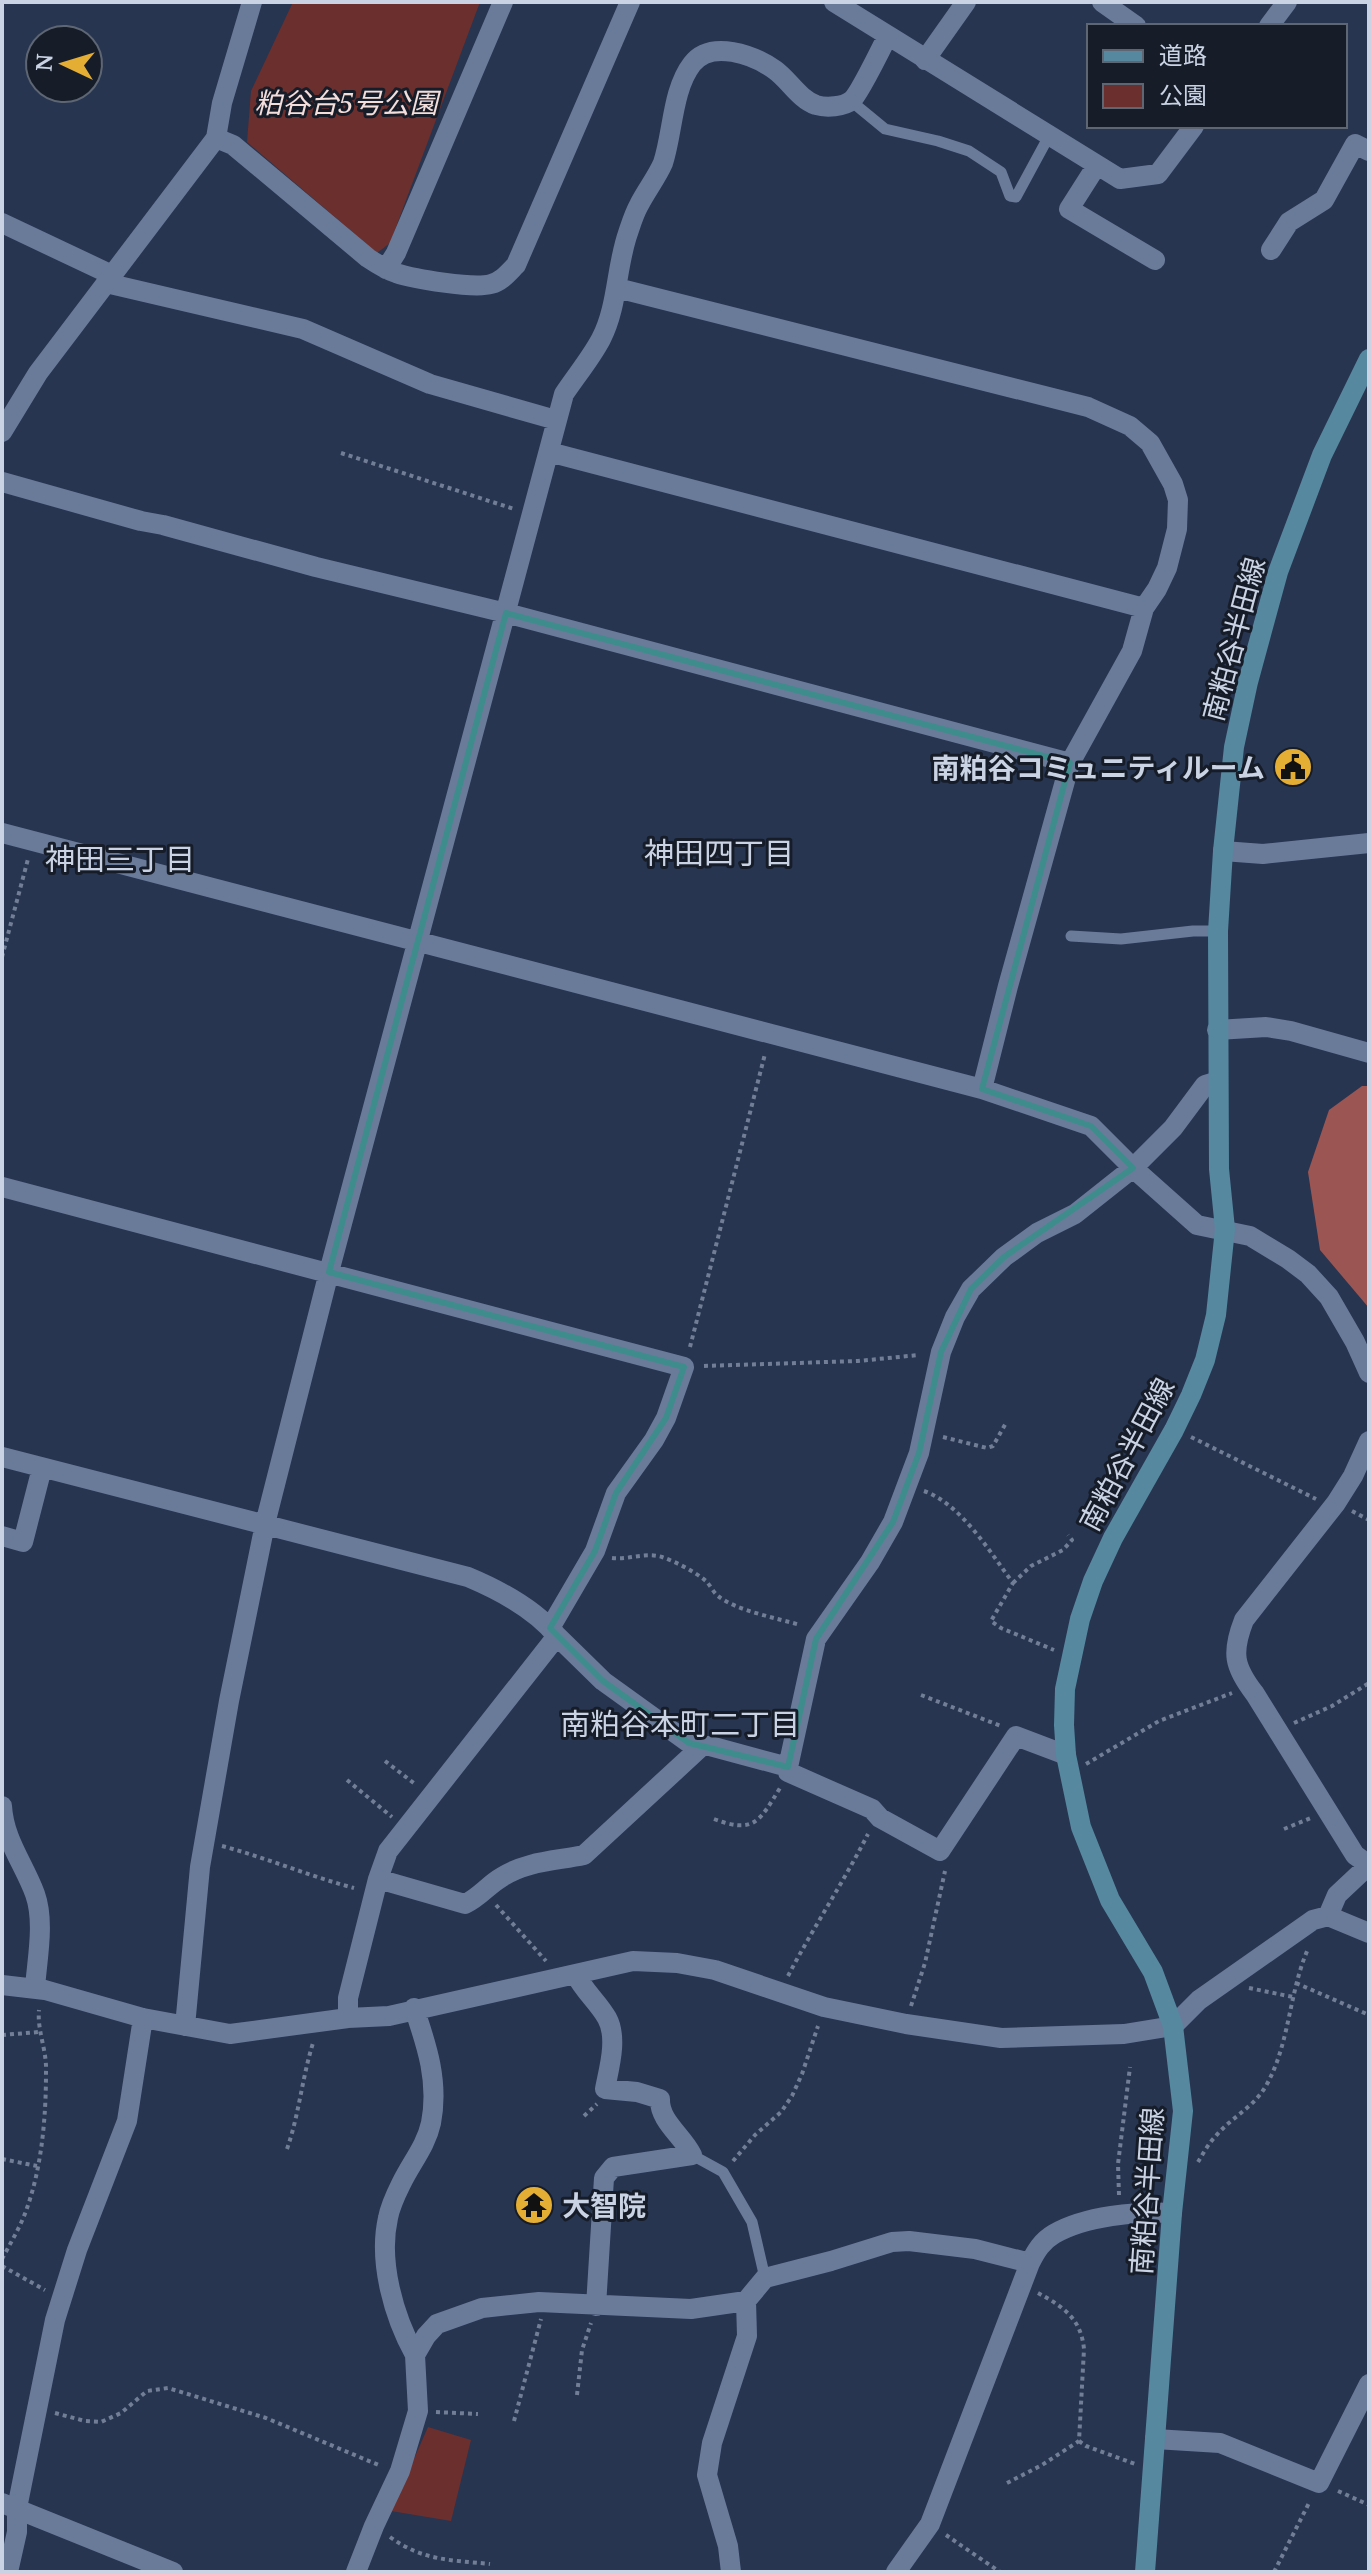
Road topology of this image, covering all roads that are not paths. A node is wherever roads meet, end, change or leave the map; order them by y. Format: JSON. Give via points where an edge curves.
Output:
{"nodes":[{"id":1,"x":252,"y":2,"type":"edge"},
{"id":2,"x":503,"y":2,"type":"edge"},
{"id":3,"x":630,"y":2,"type":"edge"},
{"id":4,"x":834,"y":2,"type":"edge"},
{"id":5,"x":966,"y":2,"type":"edge"},
{"id":6,"x":1102,"y":2,"type":"edge"},
{"id":7,"x":1287,"y":2,"type":"edge"},
{"id":8,"x":1133,"y":24,"type":"edge"},
{"id":9,"x":1270,"y":24,"type":"edge"},
{"id":10,"x":887,"y":37,"type":"junction"},
{"id":11,"x":925,"y":60,"type":"junction"},
{"id":12,"x":851,"y":101,"type":"junction"},
{"id":13,"x":1192,"y":128,"type":"edge"},
{"id":14,"x":1049,"y":136,"type":"junction"},
{"id":15,"x":216,"y":138,"type":"junction"},
{"id":16,"x":1369,"y":151,"type":"edge"},
{"id":17,"x":1097,"y":165,"type":"junction"},
{"id":18,"x":2,"y":223,"type":"edge"},
{"id":19,"x":1271,"y":250,"type":"dead end"},
{"id":20,"x":1155,"y":260,"type":"dead end"},
{"id":21,"x":386,"y":269,"type":"junction"},
{"id":22,"x":109,"y":279,"type":"junction"},
{"id":23,"x":617,"y":288,"type":"junction"},
{"id":24,"x":1369,"y":359,"type":"edge"},
{"id":25,"x":556,"y":420,"type":"junction"},
{"id":26,"x":2,"y":432,"type":"edge"},
{"id":27,"x":549,"y":452,"type":"junction"},
{"id":28,"x":2,"y":482,"type":"edge"},
{"id":29,"x":1144,"y":608,"type":"junction"},
{"id":30,"x":506,"y":613,"type":"junction"},
{"id":31,"x":1070,"y":763,"type":"junction"},
{"id":32,"x":2,"y":833,"type":"edge"},
{"id":33,"x":1369,"y":843,"type":"edge"},
{"id":34,"x":1223,"y":851,"type":"junction"},
{"id":35,"x":1218,"y":931,"type":"junction"},
{"id":36,"x":1071,"y":936,"type":"dead end"},
{"id":37,"x":419,"y":944,"type":"junction"},
{"id":38,"x":1217,"y":1030,"type":"junction"},
{"id":39,"x":1369,"y":1053,"type":"edge"},
{"id":40,"x":1218,"y":1081,"type":"junction"},
{"id":41,"x":982,"y":1089,"type":"junction"},
{"id":42,"x":1133,"y":1168,"type":"junction"},
{"id":43,"x":2,"y":1187,"type":"edge"},
{"id":44,"x":1225,"y":1229,"type":"junction"},
{"id":45,"x":329,"y":1272,"type":"junction"},
{"id":46,"x":1369,"y":1373,"type":"edge"},
{"id":47,"x":1369,"y":1441,"type":"edge"},
{"id":48,"x":2,"y":1457,"type":"edge"},
{"id":49,"x":42,"y":1468,"type":"junction"},
{"id":50,"x":265,"y":1524,"type":"junction"},
{"id":51,"x":2,"y":1536,"type":"edge"},
{"id":52,"x":554,"y":1632,"type":"junction"},
{"id":53,"x":702,"y":1746,"type":"junction"},
{"id":54,"x":1067,"y":1762,"type":"junction"},
{"id":55,"x":788,"y":1770,"type":"junction"},
{"id":56,"x":2,"y":1806,"type":"edge"},
{"id":57,"x":1369,"y":1865,"type":"edge"},
{"id":58,"x":378,"y":1885,"type":"junction"},
{"id":59,"x":1326,"y":1916,"type":"junction"},
{"id":60,"x":1369,"y":1933,"type":"edge"},
{"id":61,"x":569,"y":1976,"type":"junction"},
{"id":62,"x":2,"y":1985,"type":"edge"},
{"id":63,"x":40,"y":1989,"type":"junction"},
{"id":64,"x":414,"y":2008,"type":"junction"},
{"id":65,"x":143,"y":2018,"type":"junction"},
{"id":66,"x":348,"y":2018,"type":"junction"},
{"id":67,"x":185,"y":2026,"type":"junction"},
{"id":68,"x":1173,"y":2026,"type":"junction"},
{"id":69,"x":692,"y":2155,"type":"junction"},
{"id":70,"x":1172,"y":2213,"type":"junction"},
{"id":71,"x":1030,"y":2263,"type":"junction"},
{"id":72,"x":765,"y":2278,"type":"junction"},
{"id":73,"x":746,"y":2301,"type":"junction"},
{"id":74,"x":594,"y":2306,"type":"junction"},
{"id":75,"x":415,"y":2355,"type":"junction"},
{"id":76,"x":1369,"y":2384,"type":"edge"},
{"id":77,"x":1155,"y":2439,"type":"junction"},
{"id":78,"x":10,"y":2506,"type":"edge"},
{"id":79,"x":8,"y":2572,"type":"edge"},
{"id":80,"x":173,"y":2572,"type":"edge"},
{"id":81,"x":356,"y":2572,"type":"edge"},
{"id":82,"x":731,"y":2572,"type":"edge"},
{"id":83,"x":896,"y":2572,"type":"edge"},
{"id":84,"x":1145,"y":2572,"type":"edge"}],
"edges":[{"from":1,"to":15,"type":"street"},
{"from":2,"to":21,"type":"street"},
{"from":3,"to":21,"type":"street","via":[[516,265],[490,285],[473,286]]},
{"from":4,"to":10,"type":"street"},
{"from":5,"to":11,"type":"street"},
{"from":6,"to":8,"type":"street"},
{"from":7,"to":9,"type":"street"},
{"from":10,"to":11,"type":"street"},
{"from":10,"to":12,"type":"street"},
{"from":11,"to":14,"type":"street"},
{"from":12,"to":14,"type":"lane","via":[[885,129],[969,151],[1001,172],[1010,196],[1016,197]]},
{"from":12,"to":23,"type":"street","via":[[835,107],[816,105],[756,59],[717,51],[701,56],[691,65],[676,100],[662,163],[634,218]]},
{"from":13,"to":17,"type":"street","via":[[1158,174],[1120,179]]},
{"from":14,"to":17,"type":"street"},
{"from":15,"to":21,"type":"street","via":[[233,145]]},
{"from":15,"to":22,"type":"street"},
{"from":16,"to":19,"type":"street","via":[[1355,144],[1324,200],[1289,222]]},
{"from":17,"to":20,"type":"street","via":[[1069,209]]},
{"from":18,"to":22,"type":"street"},
{"from":22,"to":25,"type":"street","via":[[303,329],[430,384]]},
{"from":22,"to":26,"type":"street","via":[[38,373]]},
{"from":23,"to":25,"type":"street","via":[[602,338],[564,394]]},
{"from":23,"to":29,"type":"street","via":[[1011,386],[1088,407],[1130,426],[1160,457],[1178,500],[1167,568]]},
{"from":24,"to":34,"type":"main road","name":"南粕谷半田線","via":[[1322,455],[1278,572],[1234,747]]},
{"from":25,"to":27,"type":"street"},
{"from":27,"to":29,"type":"street"},
{"from":27,"to":30,"type":"street"},
{"from":28,"to":30,"type":"street"},
{"from":29,"to":31,"type":"street","via":[[1132,651]]},
{"from":30,"to":31,"type":"street"},
{"from":30,"to":37,"type":"street"},
{"from":31,"to":41,"type":"street"},
{"from":32,"to":37,"type":"street"},
{"from":33,"to":34,"type":"street","via":[[1263,854]]},
{"from":34,"to":35,"type":"main road","name":"南粕谷半田線"},
{"from":35,"to":36,"type":"lane","via":[[1121,939]]},
{"from":35,"to":38,"type":"main road","name":"南粕谷半田線"},
{"from":37,"to":41,"type":"street"},
{"from":37,"to":45,"type":"street"},
{"from":38,"to":39,"type":"street","via":[[1266,1027]]},
{"from":38,"to":40,"type":"main road","name":"南粕谷半田線"},
{"from":40,"to":42,"type":"street","via":[[1205,1085],[1173,1128]]},
{"from":40,"to":44,"type":"main road","name":"南粕谷半田線"},
{"from":41,"to":42,"type":"street","via":[[1091,1126]]},
{"from":42,"to":44,"type":"street","via":[[1197,1225]]},
{"from":42,"to":55,"type":"street","via":[[1075,1214],[1004,1257],[971,1289],[941,1352],[919,1453],[893,1522],[816,1639]]},
{"from":43,"to":45,"type":"street"},
{"from":44,"to":46,"type":"street","via":[[1250,1236],[1308,1274],[1329,1297]]},
{"from":44,"to":54,"type":"main road","name":"南粕谷半田線","via":[[1216,1315],[1205,1360],[1093,1581],[1065,1689]]},
{"from":45,"to":50,"type":"street"},
{"from":45,"to":52,"type":"street","via":[[684,1367],[660,1429],[616,1493],[595,1551]]},
{"from":47,"to":57,"type":"street","via":[[1333,1507],[1244,1620],[1235,1653],[1240,1674],[1355,1855]]},
{"from":48,"to":49,"type":"street"},
{"from":49,"to":50,"type":"street"},
{"from":49,"to":51,"type":"street","via":[[23,1542]]},
{"from":50,"to":52,"type":"street","via":[[468,1577],[502,1593]]},
{"from":50,"to":67,"type":"street","via":[[204,1841]]},
{"from":52,"to":53,"type":"street","via":[[603,1681],[689,1743]]},
{"from":52,"to":58,"type":"street","via":[[388,1851]]},
{"from":53,"to":55,"type":"street"},
{"from":53,"to":58,"type":"street","via":[[584,1855],[516,1870],[465,1904]]},
{"from":54,"to":55,"type":"street","via":[[1016,1736],[940,1851],[872,1809]]},
{"from":54,"to":68,"type":"main road","name":"南粕谷半田線","via":[[1081,1827],[1110,1900],[1153,1972]]},
{"from":56,"to":63,"type":"street","via":[[17,1861],[40,1911]]},
{"from":57,"to":59,"type":"street","via":[[1337,1895]]},
{"from":58,"to":66,"type":"street","via":[[348,1998]]},
{"from":59,"to":60,"type":"street"},
{"from":59,"to":68,"type":"street","via":[[1199,2000]]},
{"from":61,"to":64,"type":"street"},
{"from":61,"to":68,"type":"street","via":[[633,1961],[677,1963],[715,1970],[824,2007],[1001,2038],[1124,2034]]},
{"from":61,"to":69,"type":"street","via":[[608,2019],[605,2089],[660,2099],[667,2122]]},
{"from":62,"to":63,"type":"street"},
{"from":63,"to":65,"type":"street"},
{"from":64,"to":66,"type":"street","via":[[389,2016]]},
{"from":64,"to":75,"type":"street","via":[[434,2079],[431,2121],[388,2216],[385,2240],[398,2315]]},
{"from":65,"to":67,"type":"street"},
{"from":65,"to":78,"type":"street","via":[[127,2121],[55,2320]]},
{"from":66,"to":67,"type":"street","via":[[230,2034]]},
{"from":68,"to":70,"type":"main road","name":"南粕谷半田線","via":[[1183,2111]]},
{"from":69,"to":72,"type":"lane","via":[[723,2172],[752,2222]]},
{"from":69,"to":74,"type":"street","via":[[613,2167],[604,2178]]},
{"from":70,"to":71,"type":"street","via":[[1121,2215],[1081,2224],[1054,2234]]},
{"from":70,"to":77,"type":"main road","name":"南粕谷半田線"},
{"from":71,"to":72,"type":"street","via":[[909,2241]]},
{"from":71,"to":83,"type":"street","via":[[930,2524]]},
{"from":72,"to":73,"type":"street"},
{"from":73,"to":74,"type":"street","via":[[691,2309]]},
{"from":73,"to":82,"type":"street","via":[[747,2336],[712,2443],[707,2475]]},
{"from":74,"to":75,"type":"street","via":[[547,2302],[482,2308],[437,2324]]},
{"from":75,"to":81,"type":"street","via":[[418,2411],[400,2471]]},
{"from":76,"to":77,"type":"street","via":[[1319,2483],[1220,2443]]},
{"from":77,"to":84,"type":"main road","name":"南粕谷半田線"},
{"from":78,"to":79,"type":"street","via":[[17,2532]]},
{"from":78,"to":80,"type":"street"}]}
